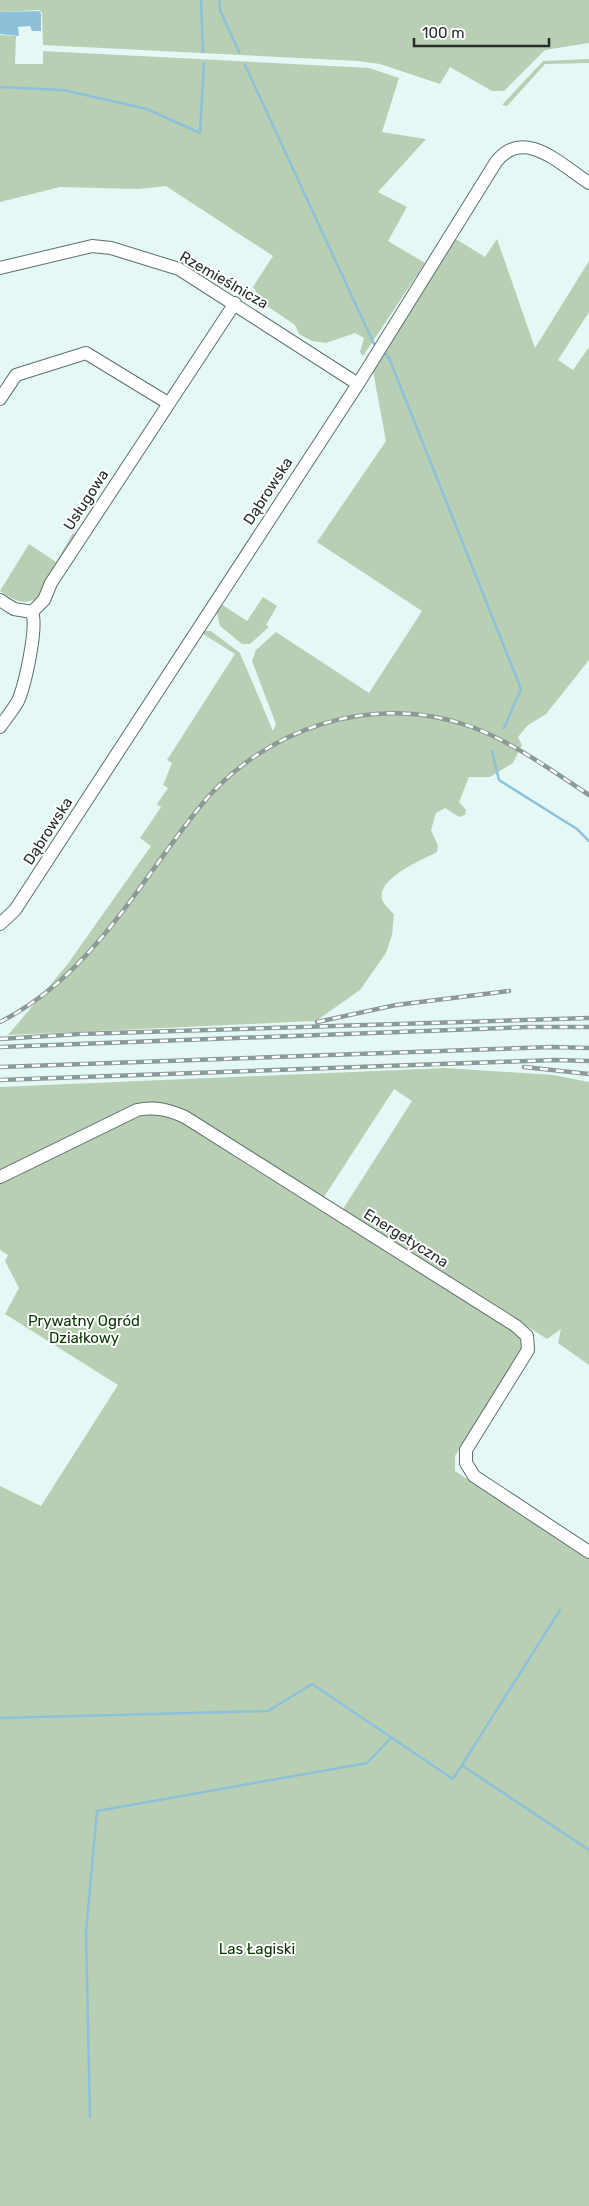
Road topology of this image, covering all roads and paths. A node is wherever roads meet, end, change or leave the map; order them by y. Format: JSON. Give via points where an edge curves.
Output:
{"nodes":[{"id":1,"x":589,"y":184,"type":"edge"},
{"id":2,"x":0,"y":268,"type":"edge"},
{"id":3,"x":235,"y":303,"type":"junction"},
{"id":4,"x":358,"y":384,"type":"junction"},
{"id":5,"x":0,"y":399,"type":"edge"},
{"id":6,"x":168,"y":403,"type":"junction"},
{"id":7,"x":0,"y":600,"type":"edge"},
{"id":8,"x":32,"y":612,"type":"junction"},
{"id":9,"x":0,"y":727,"type":"edge"},
{"id":10,"x":0,"y":924,"type":"edge"},
{"id":11,"x":0,"y":1177,"type":"edge"},
{"id":12,"x":589,"y":1552,"type":"edge"}],
"edges":[{"from":1,"to":4,"type":"street","name":"Dąbrowska","via":[[532,147],[518,146],[505,152]]},
{"from":2,"to":3,"type":"street","name":"Rzemieślnicza","via":[[92,246],[111,248],[179,269]]},
{"from":3,"to":4,"type":"street","name":"Rzemieślnicza"},
{"from":3,"to":6,"type":"street","name":"Usługowa"},
{"from":4,"to":10,"type":"street","name":"Dąbrowska","via":[[38,876],[15,910]]},
{"from":5,"to":6,"type":"street","via":[[16,375],[86,353]]},
{"from":6,"to":8,"type":"street","name":"Usługowa","via":[[51,583],[44,600]]},
{"from":7,"to":8,"type":"street","via":[[14,609]]},
{"from":8,"to":9,"type":"street","via":[[35,634],[18,700]]},
{"from":11,"to":12,"type":"street","name":"Energetyczna","via":[[137,1110],[147,1108],[172,1112],[185,1117],[516,1326],[527,1336],[528,1350],[466,1450],[466,1463],[474,1476]]}]}
